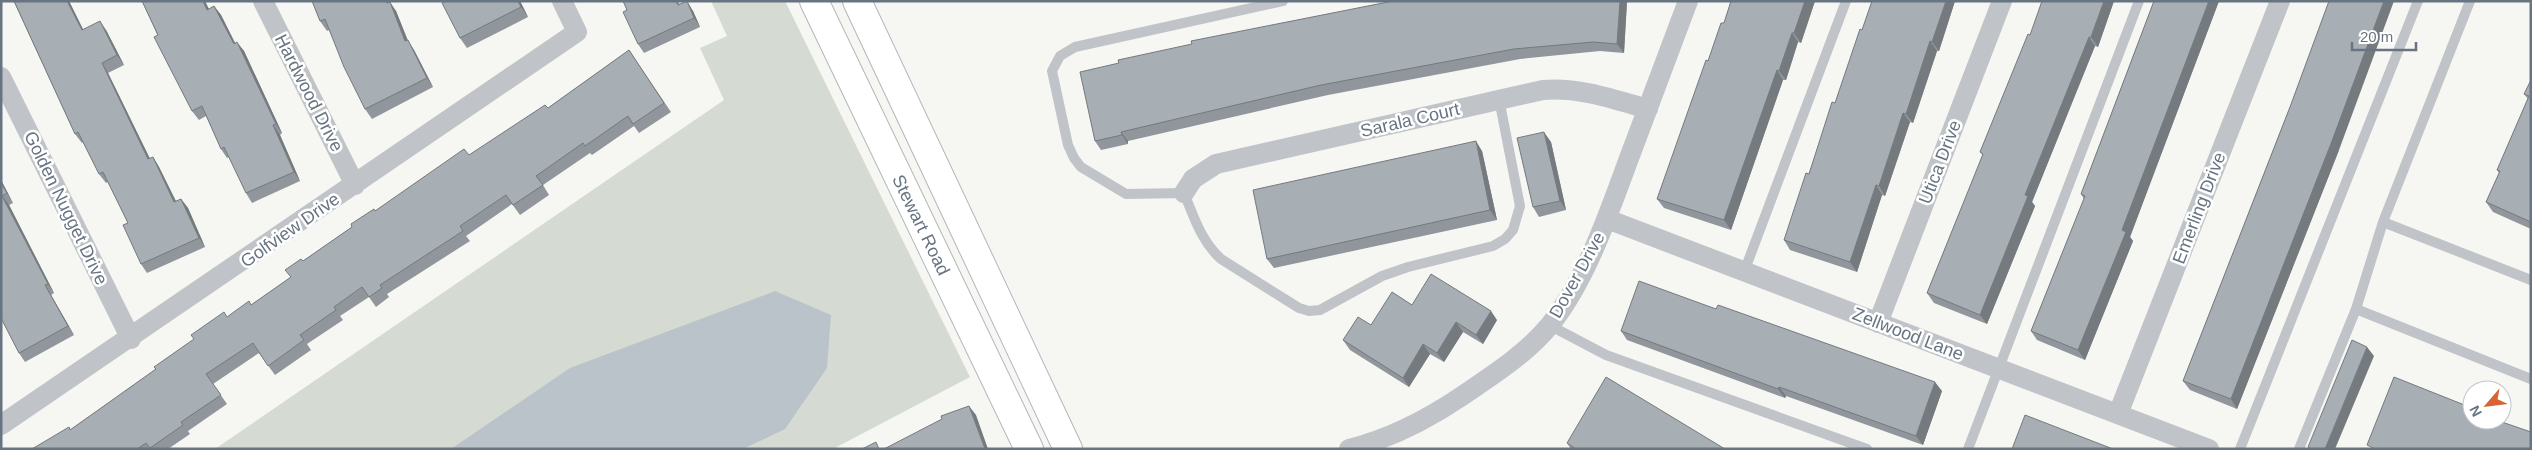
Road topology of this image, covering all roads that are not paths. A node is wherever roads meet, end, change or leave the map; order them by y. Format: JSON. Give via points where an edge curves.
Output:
{"nodes":[{"id":1,"x":263,"y":1,"type":"edge"},
{"id":2,"x":562,"y":1,"type":"edge"},
{"id":3,"x":814,"y":1,"type":"edge"},
{"id":4,"x":857,"y":1,"type":"edge"},
{"id":5,"x":1283,"y":1,"type":"edge"},
{"id":6,"x":1688,"y":1,"type":"edge"},
{"id":7,"x":1846,"y":1,"type":"edge"},
{"id":8,"x":2002,"y":1,"type":"edge"},
{"id":9,"x":2139,"y":1,"type":"edge"},
{"id":10,"x":2280,"y":1,"type":"edge"},
{"id":11,"x":2418,"y":1,"type":"edge"},
{"id":12,"x":2470,"y":1,"type":"edge"},
{"id":13,"x":1,"y":77,"type":"edge"},
{"id":14,"x":1500,"y":100,"type":"junction"},
{"id":15,"x":1648,"y":109,"type":"junction"},
{"id":16,"x":355,"y":185,"type":"junction"},
{"id":17,"x":1184,"y":193,"type":"junction"},
{"id":18,"x":1607,"y":219,"type":"junction"},
{"id":19,"x":2383,"y":222,"type":"junction"},
{"id":20,"x":1744,"y":272,"type":"junction"},
{"id":21,"x":2531,"y":280,"type":"edge"},
{"id":22,"x":2356,"y":308,"type":"junction"},
{"id":23,"x":1878,"y":323,"type":"junction"},
{"id":24,"x":1550,"y":325,"type":"junction"},
{"id":25,"x":131,"y":339,"type":"junction"},
{"id":26,"x":2000,"y":369,"type":"junction"},
{"id":27,"x":2531,"y":379,"type":"edge"},
{"id":28,"x":2118,"y":414,"type":"junction"},
{"id":29,"x":1,"y":425,"type":"edge"},
{"id":30,"x":1359,"y":448,"type":"edge"},
{"id":31,"x":1029,"y":449,"type":"edge"},
{"id":32,"x":1068,"y":449,"type":"edge"},
{"id":33,"x":1867,"y":449,"type":"edge"},
{"id":34,"x":1968,"y":449,"type":"edge"},
{"id":35,"x":2209,"y":449,"type":"edge"},
{"id":36,"x":2240,"y":449,"type":"edge"},
{"id":37,"x":2299,"y":449,"type":"edge"}],
"edges":[{"from":1,"to":16,"type":"street","name":"Hardwood Drive"},
{"from":2,"to":16,"type":"street","name":"Golfview Drive","via":[[577,32]]},
{"from":3,"to":31,"type":"street","name":"Stewart Road"},
{"from":4,"to":32,"type":"street","name":"Stewart Road"},
{"from":5,"to":17,"type":"lane","via":[[1075,47],[1055,62],[1052,71],[1068,146],[1082,166],[1126,194]]},
{"from":6,"to":15,"type":"street","name":"Dover Drive"},
{"from":7,"to":20,"type":"lane"},
{"from":8,"to":23,"type":"street","name":"Utica Drive"},
{"from":9,"to":26,"type":"lane"},
{"from":10,"to":28,"type":"street","name":"Emerling Drive"},
{"from":11,"to":36,"type":"lane"},
{"from":12,"to":19,"type":"lane"},
{"from":13,"to":25,"type":"street","name":"Golden Nugget Drive"},
{"from":14,"to":15,"type":"street","name":"Sarala Court","via":[[1558,88],[1590,92]]},
{"from":14,"to":17,"type":"street","name":"Sarala Court","via":[[1216,164],[1193,179]]},
{"from":14,"to":17,"type":"lane","via":[[1520,206],[1513,230],[1505,240],[1382,276],[1320,310],[1309,312],[1299,308],[1221,259],[1203,239]]},
{"from":15,"to":18,"type":"street","name":"Dover Drive"},
{"from":16,"to":25,"type":"street","name":"Golfview Drive"},
{"from":18,"to":20,"type":"street","name":"Zellwood Lane"},
{"from":18,"to":24,"type":"street","name":"Dover Drive","via":[[1570,295]]},
{"from":19,"to":21,"type":"lane"},
{"from":19,"to":22,"type":"lane"},
{"from":20,"to":23,"type":"street","name":"Zellwood Lane"},
{"from":22,"to":27,"type":"lane"},
{"from":22,"to":37,"type":"lane"},
{"from":23,"to":26,"type":"street","name":"Zellwood Lane"},
{"from":24,"to":30,"type":"street","name":"Dover Drive","via":[[1522,352],[1448,406]]},
{"from":24,"to":33,"type":"lane","via":[[1606,356]]},
{"from":25,"to":29,"type":"street","name":"Golfview Drive"},
{"from":26,"to":28,"type":"street","name":"Zellwood Lane"},
{"from":26,"to":34,"type":"lane"},
{"from":28,"to":35,"type":"street","name":"Zellwood Lane"}]}
